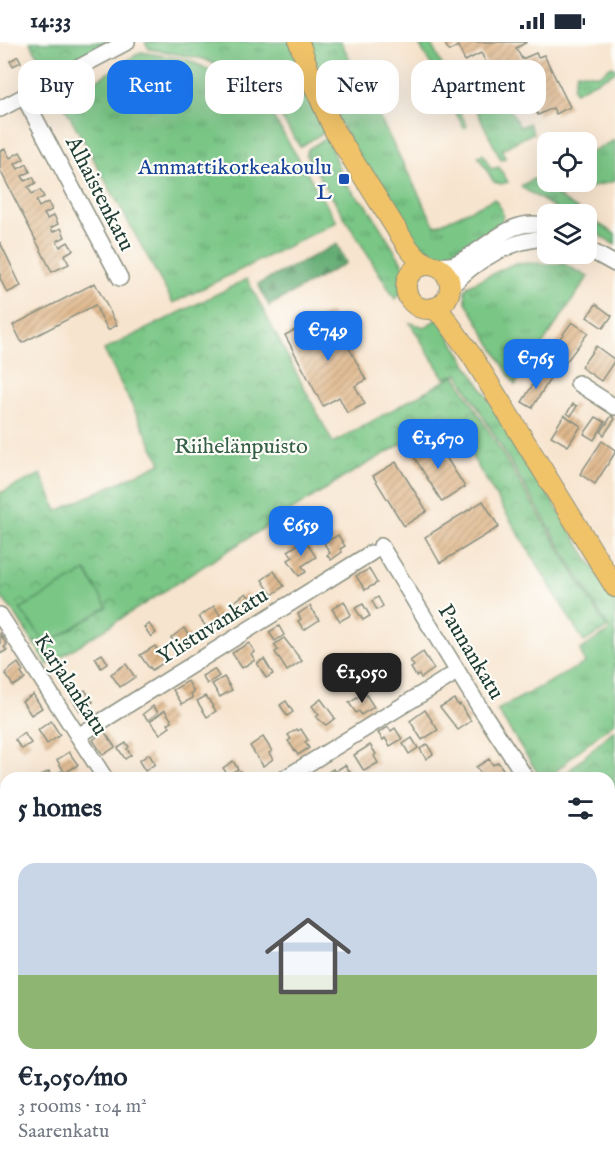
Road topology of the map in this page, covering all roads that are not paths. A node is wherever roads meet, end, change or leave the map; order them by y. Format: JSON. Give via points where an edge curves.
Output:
{"nodes":[{"id":1,"x":127,"y":42,"type":"edge"},
{"id":2,"x":298,"y":42,"type":"edge"},
{"id":3,"x":93,"y":60,"type":"edge"},
{"id":4,"x":18,"y":100,"type":"edge"},
{"id":5,"x":0,"y":109,"type":"edge"},
{"id":6,"x":33,"y":114,"type":"edge"},
{"id":7,"x":385,"y":211,"type":"junction"},
{"id":8,"x":537,"y":223,"type":"edge"},
{"id":9,"x":537,"y":238,"type":"edge"},
{"id":10,"x":597,"y":254,"type":"edge"},
{"id":11,"x":615,"y":264,"type":"edge"},
{"id":12,"x":431,"y":265,"type":"junction"},
{"id":13,"x":409,"y":276,"type":"junction"},
{"id":14,"x":120,"y":278,"type":"dead end"},
{"id":15,"x":449,"y":291,"type":"junction"},
{"id":16,"x":433,"y":308,"type":"junction"},
{"id":17,"x":472,"y":357,"type":"junction"},
{"id":18,"x":578,"y":383,"type":"dead end"},
{"id":19,"x":615,"y":406,"type":"edge"},
{"id":20,"x":376,"y":549,"type":"joint"},
{"id":21,"x":615,"y":587,"type":"edge"},
{"id":22,"x":0,"y":616,"type":"edge"},
{"id":23,"x":449,"y":677,"type":"dead end"},
{"id":24,"x":78,"y":736,"type":"junction"},
{"id":25,"x":101,"y":772,"type":"edge"},
{"id":26,"x":295,"y":772,"type":"edge"},
{"id":27,"x":522,"y":772,"type":"edge"}],
"edges":[{"from":1,"to":3,"type":"street"},
{"from":2,"to":7,"type":"main road","via":[[334,130]]},
{"from":4,"to":5,"type":"street"},
{"from":6,"to":14,"type":"street","name":"Alhaistenkatu"},
{"from":7,"to":12,"type":"main road","via":[[415,256]]},
{"from":7,"to":13,"type":"main road","via":[[404,248]]},
{"from":8,"to":12,"type":"street","via":[[519,225],[454,263]]},
{"from":9,"to":15,"type":"street","via":[[498,252],[466,272]]},
{"from":10,"to":11,"type":"street"},
{"from":12,"to":13,"type":"main road","via":[[413,270]]},
{"from":12,"to":15,"type":"main road","via":[[447,274]]},
{"from":13,"to":16,"type":"main road","via":[[409,298],[420,307]]},
{"from":15,"to":16,"type":"main road","via":[[445,301]]},
{"from":15,"to":17,"type":"main road"},
{"from":16,"to":17,"type":"main road","via":[[445,318]]},
{"from":17,"to":21,"type":"main road"},
{"from":18,"to":19,"type":"street"},
{"from":20,"to":24,"type":"street","name":"Ylistuvankatu"},
{"from":20,"to":27,"type":"street","name":"Paunankatu"},
{"from":22,"to":24,"type":"street","name":"Karjalankatu"},
{"from":23,"to":26,"type":"street"},
{"from":24,"to":25,"type":"street","name":"Karjalankatu"}]}
